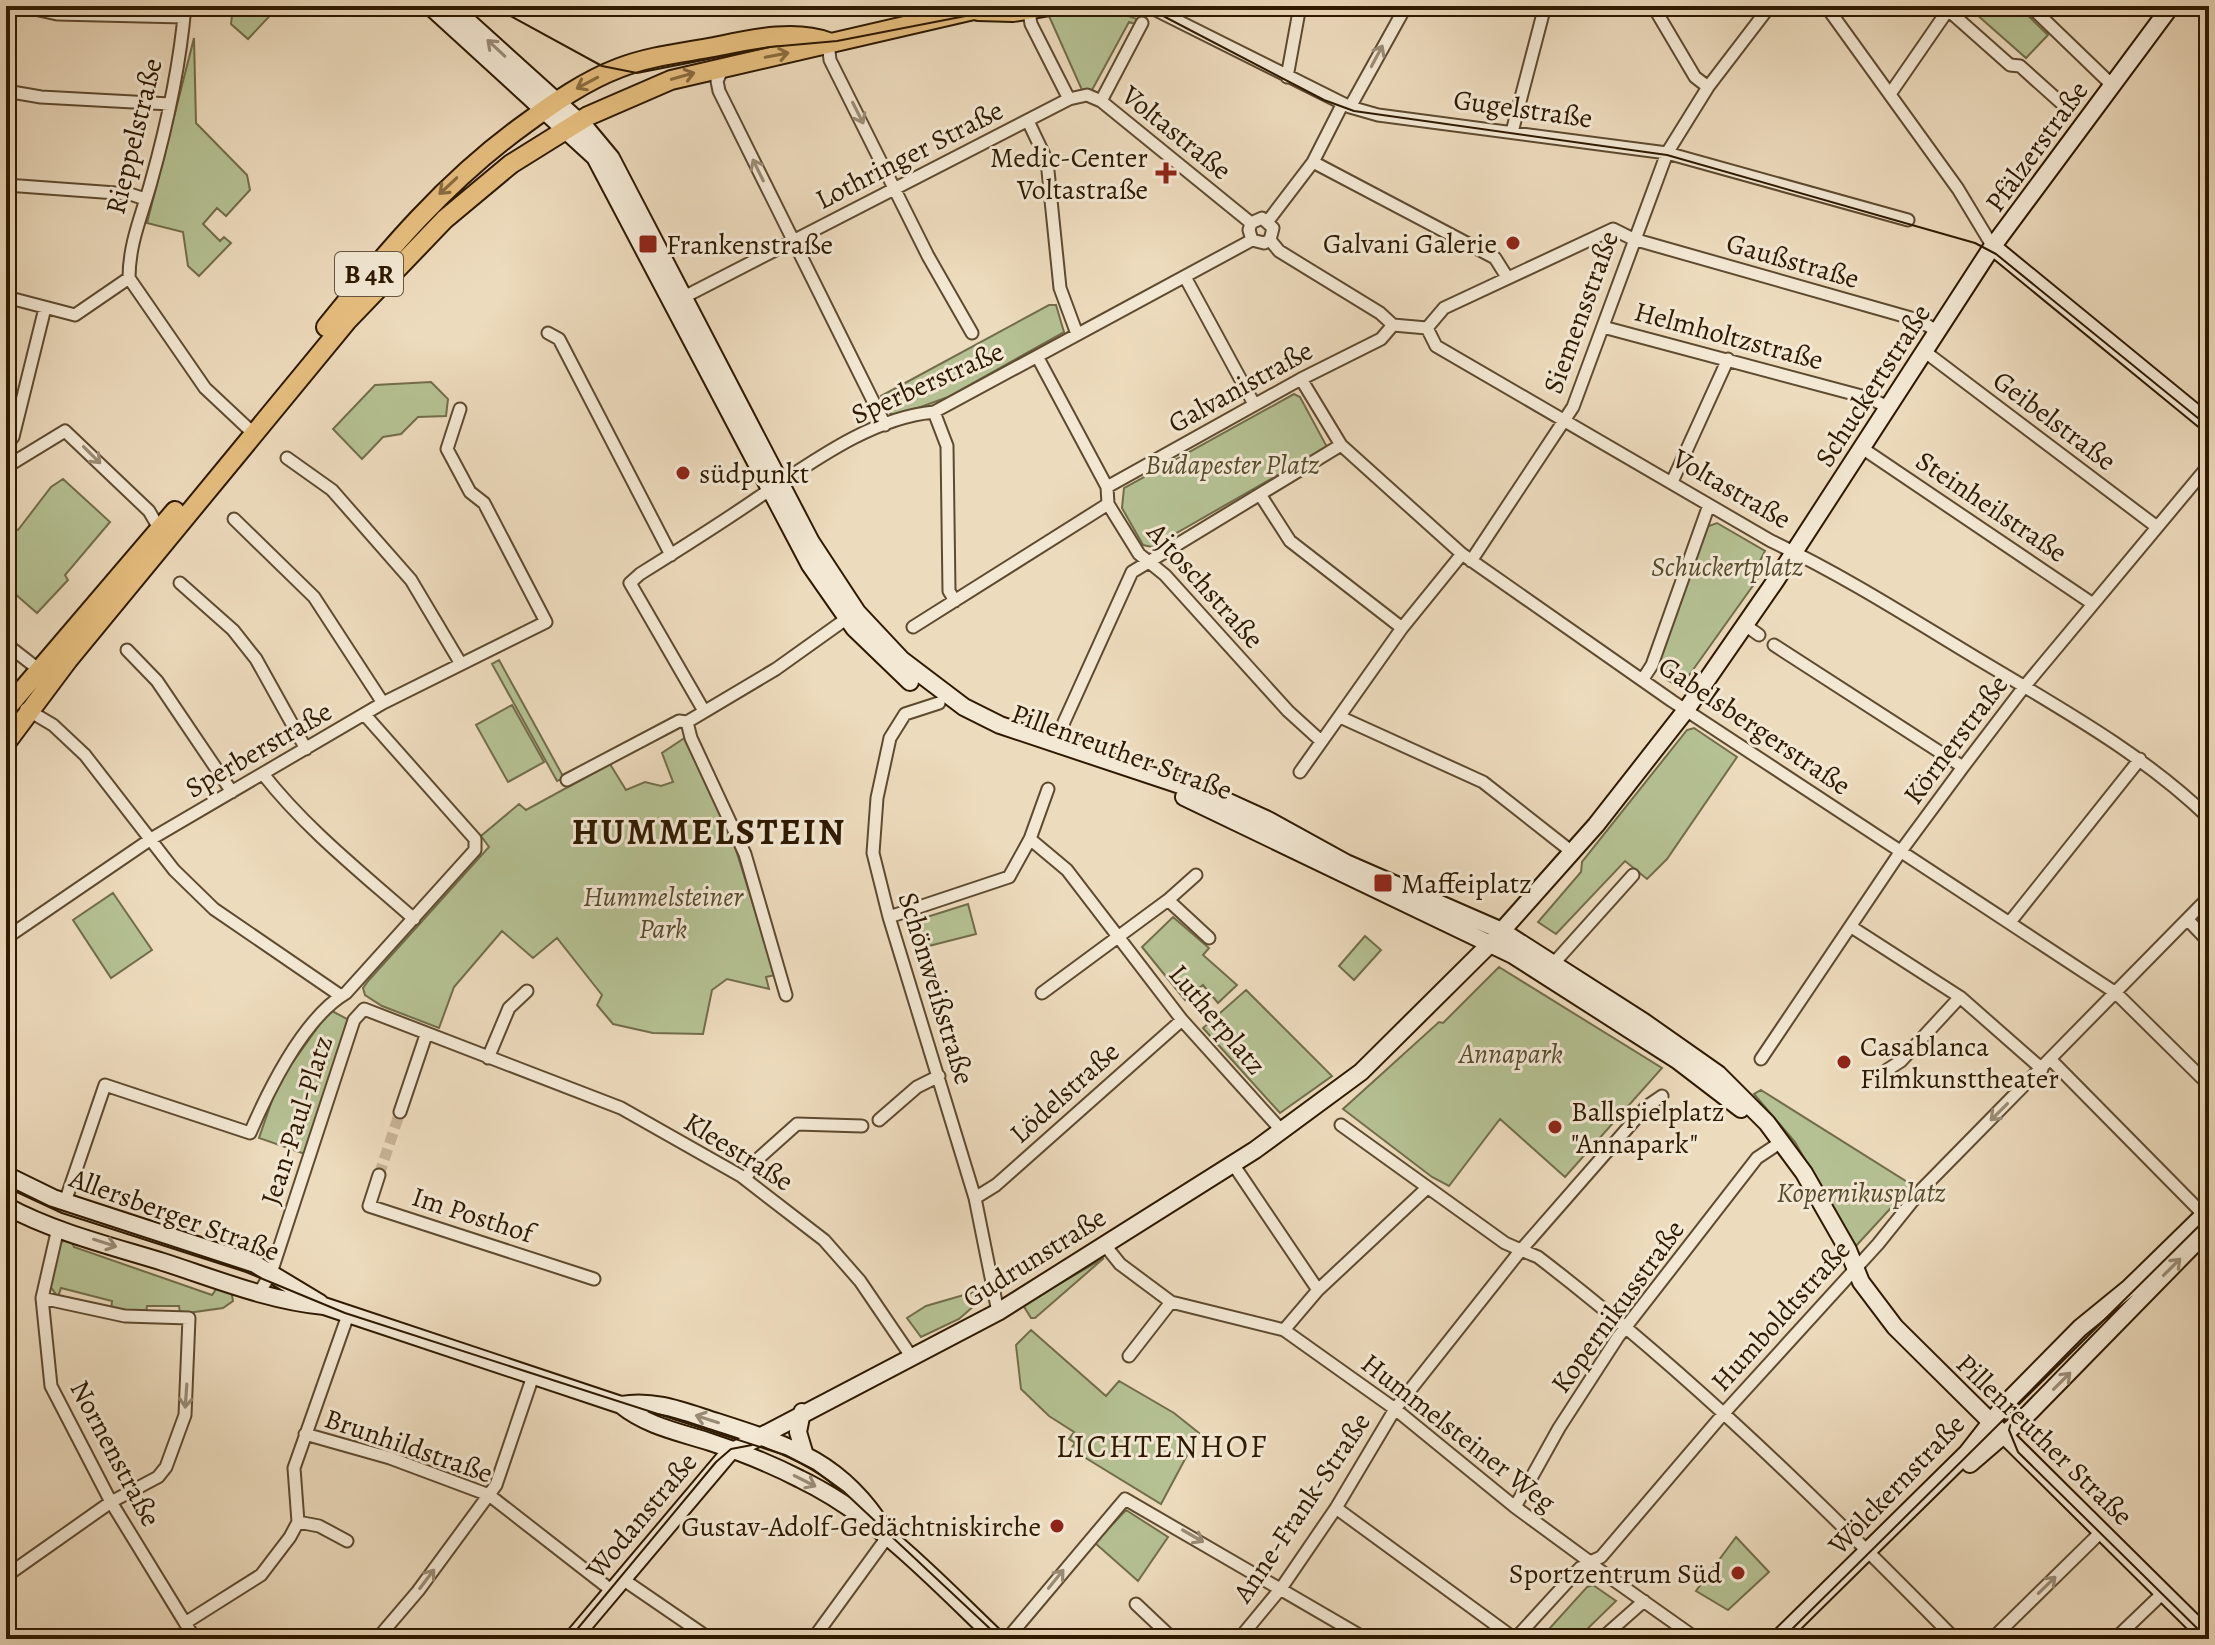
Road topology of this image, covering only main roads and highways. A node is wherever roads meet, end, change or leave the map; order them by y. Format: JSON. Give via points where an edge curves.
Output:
{"nodes":[{"id":1,"x":430,"y":6,"type":"edge"},
{"id":2,"x":451,"y":6,"type":"edge"},
{"id":3,"x":1050,"y":6,"type":"edge"},
{"id":4,"x":2171,"y":6,"type":"edge"},
{"id":5,"x":984,"y":8,"type":"edge"},
{"id":6,"x":1028,"y":8,"type":"edge"},
{"id":7,"x":828,"y":42,"type":"junction"},
{"id":8,"x":550,"y":106,"type":"junction"},
{"id":9,"x":572,"y":125,"type":"junction"},
{"id":10,"x":1993,"y":247,"type":"junction"},
{"id":11,"x":2209,"y":424,"type":"edge"},
{"id":12,"x":249,"y":430,"type":"junction"},
{"id":13,"x":774,"y":487,"type":"junction"},
{"id":14,"x":46,"y":675,"type":"junction"},
{"id":15,"x":7,"y":707,"type":"edge"},
{"id":16,"x":6,"y":743,"type":"edge"},
{"id":17,"x":1497,"y":937,"type":"junction"},
{"id":18,"x":6,"y":1175,"type":"edge"},
{"id":19,"x":6,"y":1206,"type":"edge"},
{"id":20,"x":2204,"y":1215,"type":"edge"},
{"id":21,"x":1854,"y":1269,"type":"junction"},
{"id":22,"x":324,"y":1306,"type":"junction"},
{"id":23,"x":621,"y":1405,"type":"junction"},
{"id":24,"x":802,"y":1412,"type":"junction"},
{"id":25,"x":1991,"y":1423,"type":"junction"},
{"id":26,"x":2005,"y":1433,"type":"junction"},
{"id":27,"x":759,"y":1435,"type":"junction"},
{"id":28,"x":733,"y":1450,"type":"junction"},
{"id":29,"x":804,"y":1452,"type":"junction"},
{"id":30,"x":888,"y":1536,"type":"junction"},
{"id":31,"x":1871,"y":1554,"type":"junction"},
{"id":32,"x":2209,"y":1638,"type":"edge"},
{"id":33,"x":572,"y":1639,"type":"edge"},
{"id":34,"x":997,"y":1639,"type":"edge"},
{"id":35,"x":1778,"y":1639,"type":"edge"},
{"id":36,"x":1792,"y":1639,"type":"edge"}],
"edges":[{"from":1,"to":8,"type":"main road"},
{"from":8,"to":2,"type":"main road","one_way":true},
{"from":3,"to":6,"type":"main road","number":"B 4R"},
{"from":4,"to":10,"type":"main road","name":"Pfälzerstraße"},
{"from":5,"to":6,"type":"main road","number":"B 4R"},
{"from":5,"to":7,"type":"main road","number":"B 4R"},
{"from":7,"to":8,"type":"main road","number":"B 4R","one_way":true,"via":[[813,36],[770,38],[660,56],[605,74]]},
{"from":9,"to":7,"type":"main road","number":"B 4R","one_way":true,"via":[[642,90]]},
{"from":8,"to":9,"type":"main road","name":"Pillenreuther Straße"},
{"from":8,"to":12,"type":"main road","number":"B 4R","one_way":true,"via":[[474,162],[416,218]]},
{"from":9,"to":12,"type":"main road","number":"B 4R","via":[[495,176],[435,229]]},
{"from":9,"to":13,"type":"main road","name":"Pillenreuther Straße","via":[[610,181]]},
{"from":9,"to":13,"type":"main road","name":"Pillenreuther Straße","via":[[619,170]]},
{"from":10,"to":11,"type":"main road"},
{"from":10,"to":17,"type":"main road","name":"Schuckertstraße","via":[[1686,710]]},
{"from":12,"to":14,"type":"main road","number":"B 4R"},
{"from":12,"to":14,"type":"main road","number":"B 4R","via":[[159,528]]},
{"from":13,"to":17,"type":"main road","name":"Pillenreuther Straße","via":[[846,597],[902,660],[976,713],[1059,747],[1222,799]]},
{"from":13,"to":17,"type":"main road","name":"Pillenreuther Straße","via":[[810,565],[846,619],[892,667],[939,703],[1023,745],[1218,811],[1359,883]]},
{"from":14,"to":15,"type":"main road","number":"B 4R"},
{"from":14,"to":16,"type":"main road","number":"B 4R"},
{"from":17,"to":21,"type":"main road","name":"Pillenreuther Straße","via":[[1741,1109],[1775,1146]]},
{"from":17,"to":21,"type":"main road","name":"Pillenreuther Straße","via":[[1554,963],[1688,1051],[1740,1093],[1795,1158]]},
{"from":17,"to":24,"type":"main road","name":"Gudrunstraße","via":[[1381,1053],[1282,1131],[998,1312]]},
{"from":18,"to":22,"type":"main road","name":"Allersberger Straße","via":[[65,1202],[241,1259]]},
{"from":19,"to":22,"type":"main road","name":"Allersberger Straße","one_way":true,"via":[[259,1293]]},
{"from":20,"to":25,"type":"main road","name":"Wölckernstraße","via":[[2080,1328]]},
{"from":26,"to":20,"type":"main road","name":"Wölckernstraße","one_way":true,"via":[[2127,1316]]},
{"from":21,"to":25,"type":"main road","name":"Pillenreuther Straße","via":[[1900,1333]]},
{"from":22,"to":23,"type":"main road","name":"Allersberger Straße"},
{"from":27,"to":23,"type":"main road","name":"Allersberger Straße","one_way":true,"via":[[654,1402]]},
{"from":23,"to":28,"type":"main road","name":"Allersberger Straße","via":[[642,1420]]},
{"from":24,"to":27,"type":"main road","name":"Gudrunstraße"},
{"from":24,"to":29,"type":"main road","via":[[798,1432]]},
{"from":25,"to":26,"type":"main road","name":"Pillenreuther Straße"},
{"from":25,"to":31,"type":"main road","name":"Wölckernstraße"},
{"from":26,"to":31,"type":"main road","name":"Wölckernstraße"},
{"from":26,"to":32,"type":"main road","name":"Pillenreuther Straße"},
{"from":27,"to":28,"type":"main road","name":"Wodanstraße"},
{"from":27,"to":29,"type":"main road","name":"Allersberger Straße"},
{"from":28,"to":30,"type":"main road","name":"Allersberger Straße","one_way":true,"via":[[808,1483]]},
{"from":28,"to":33,"type":"main road","name":"Wodanstraße"},
{"from":29,"to":30,"type":"main road","name":"Allersberger Straße","via":[[872,1507]]},
{"from":30,"to":34,"type":"main road","name":"Allersberger Straße"},
{"from":31,"to":35,"type":"main road","name":"Wölckernstraße"},
{"from":31,"to":36,"type":"main road","name":"Wölckernstraße"}]}
